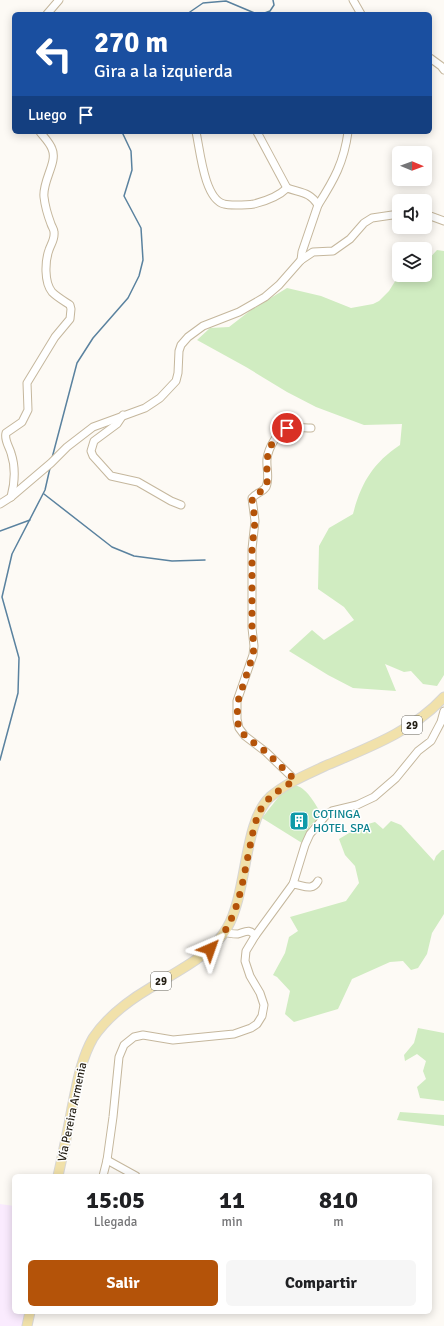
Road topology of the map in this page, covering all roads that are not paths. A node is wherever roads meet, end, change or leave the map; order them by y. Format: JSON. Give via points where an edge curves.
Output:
{"nodes":[{"id":1,"x":59,"y":0,"type":"edge"},
{"id":2,"x":353,"y":0,"type":"edge"},
{"id":3,"x":49,"y":12,"type":"edge"},
{"id":4,"x":360,"y":12,"type":"edge"},
{"id":5,"x":432,"y":59,"type":"edge"},
{"id":6,"x":444,"y":70,"type":"edge"},
{"id":7,"x":42,"y":134,"type":"edge"},
{"id":8,"x":196,"y":134,"type":"edge"},
{"id":9,"x":258,"y":134,"type":"edge"},
{"id":10,"x":348,"y":134,"type":"edge"},
{"id":11,"x":287,"y":188,"type":"junction"},
{"id":12,"x":318,"y":205,"type":"junction"},
{"id":13,"x":392,"y":215,"type":"edge"},
{"id":14,"x":432,"y":217,"type":"edge"},
{"id":15,"x":444,"y":221,"type":"edge"},
{"id":16,"x":301,"y":260,"type":"junction"},
{"id":17,"x":123,"y":415,"type":"junction"},
{"id":18,"x":310,"y":428,"type":"dead end"},
{"id":19,"x":11,"y":498,"type":"junction"},
{"id":20,"x":0,"y":504,"type":"edge"},
{"id":21,"x":181,"y":504,"type":"dead end"},
{"id":22,"x":443,"y":698,"type":"edge"},
{"id":23,"x":444,"y":711,"type":"edge"},
{"id":24,"x":295,"y":780,"type":"junction"},
{"id":25,"x":318,"y":881,"type":"dead end"},
{"id":26,"x":293,"y":884,"type":"junction"},
{"id":27,"x":225,"y":932,"type":"junction"},
{"id":28,"x":255,"y":936,"type":"junction"},
{"id":29,"x":107,"y":1160,"type":"junction"},
{"id":30,"x":58,"y":1174,"type":"edge"},
{"id":31,"x":104,"y":1174,"type":"edge"},
{"id":32,"x":132,"y":1174,"type":"edge"},
{"id":33,"x":30,"y":1314,"type":"edge"},
{"id":34,"x":27,"y":1326,"type":"edge"}],
"edges":[{"from":1,"to":3,"type":"street"},
{"from":2,"to":4,"type":"street"},
{"from":5,"to":6,"type":"street"},
{"from":7,"to":19,"type":"street","via":[[52,148],[54,159],[44,189],[47,211],[54,232],[46,262],[48,284],[55,295],[70,305],[72,314],[54,336],[27,382],[28,410],[22,422],[6,433],[15,481]]},
{"from":8,"to":11,"type":"street","via":[[206,179],[211,193],[217,200],[224,204],[248,206],[283,193]]},
{"from":9,"to":11,"type":"street"},
{"from":10,"to":12,"type":"street","via":[[344,156]]},
{"from":11,"to":12,"type":"street","via":[[309,195]]},
{"from":12,"to":16,"type":"street"},
{"from":13,"to":16,"type":"street","via":[[372,218],[340,247],[333,251],[313,252]]},
{"from":14,"to":15,"type":"street"},
{"from":16,"to":17,"type":"street","via":[[265,297],[239,312],[203,326],[188,337],[178,351],[178,373],[169,390],[145,408]]},
{"from":17,"to":19,"type":"street","via":[[93,426]]},
{"from":17,"to":21,"type":"street","via":[[117,424],[94,441],[91,451],[93,456],[110,476],[138,482]]},
{"from":18,"to":24,"type":"street","via":[[287,428],[277,435],[267,459],[267,484],[264,490],[252,498],[255,521],[252,549],[254,646],[236,711],[239,728],[245,736]]},
{"from":19,"to":20,"type":"street"},
{"from":22,"to":23,"type":"street"},
{"from":22,"to":24,"type":"main road","name":"Vía Pereira Armenia","number":"29","via":[[420,720],[397,734]]},
{"from":23,"to":26,"type":"street","via":[[431,741],[418,751],[396,778],[374,797],[357,805],[332,811],[323,819],[310,834]]},
{"from":24,"to":27,"type":"main road","name":"Vía Pereira Armenia","number":"29","via":[[270,797],[259,813],[252,834],[239,901]]},
{"from":25,"to":26,"type":"street","via":[[309,888]]},
{"from":26,"to":28,"type":"street"},
{"from":27,"to":28,"type":"street","via":[[233,934],[251,931]]},
{"from":27,"to":30,"type":"main road","name":"Vía Pereira Armenia","number":"29","via":[[203,954],[123,1006],[98,1032],[81,1068]]},
{"from":28,"to":29,"type":"street","via":[[246,951],[245,961],[264,1005],[257,1024],[234,1034],[173,1040],[143,1035],[134,1037],[124,1045],[119,1056]]},
{"from":29,"to":31,"type":"street"},
{"from":29,"to":32,"type":"street"},
{"from":33,"to":34,"type":"main road"}]}
